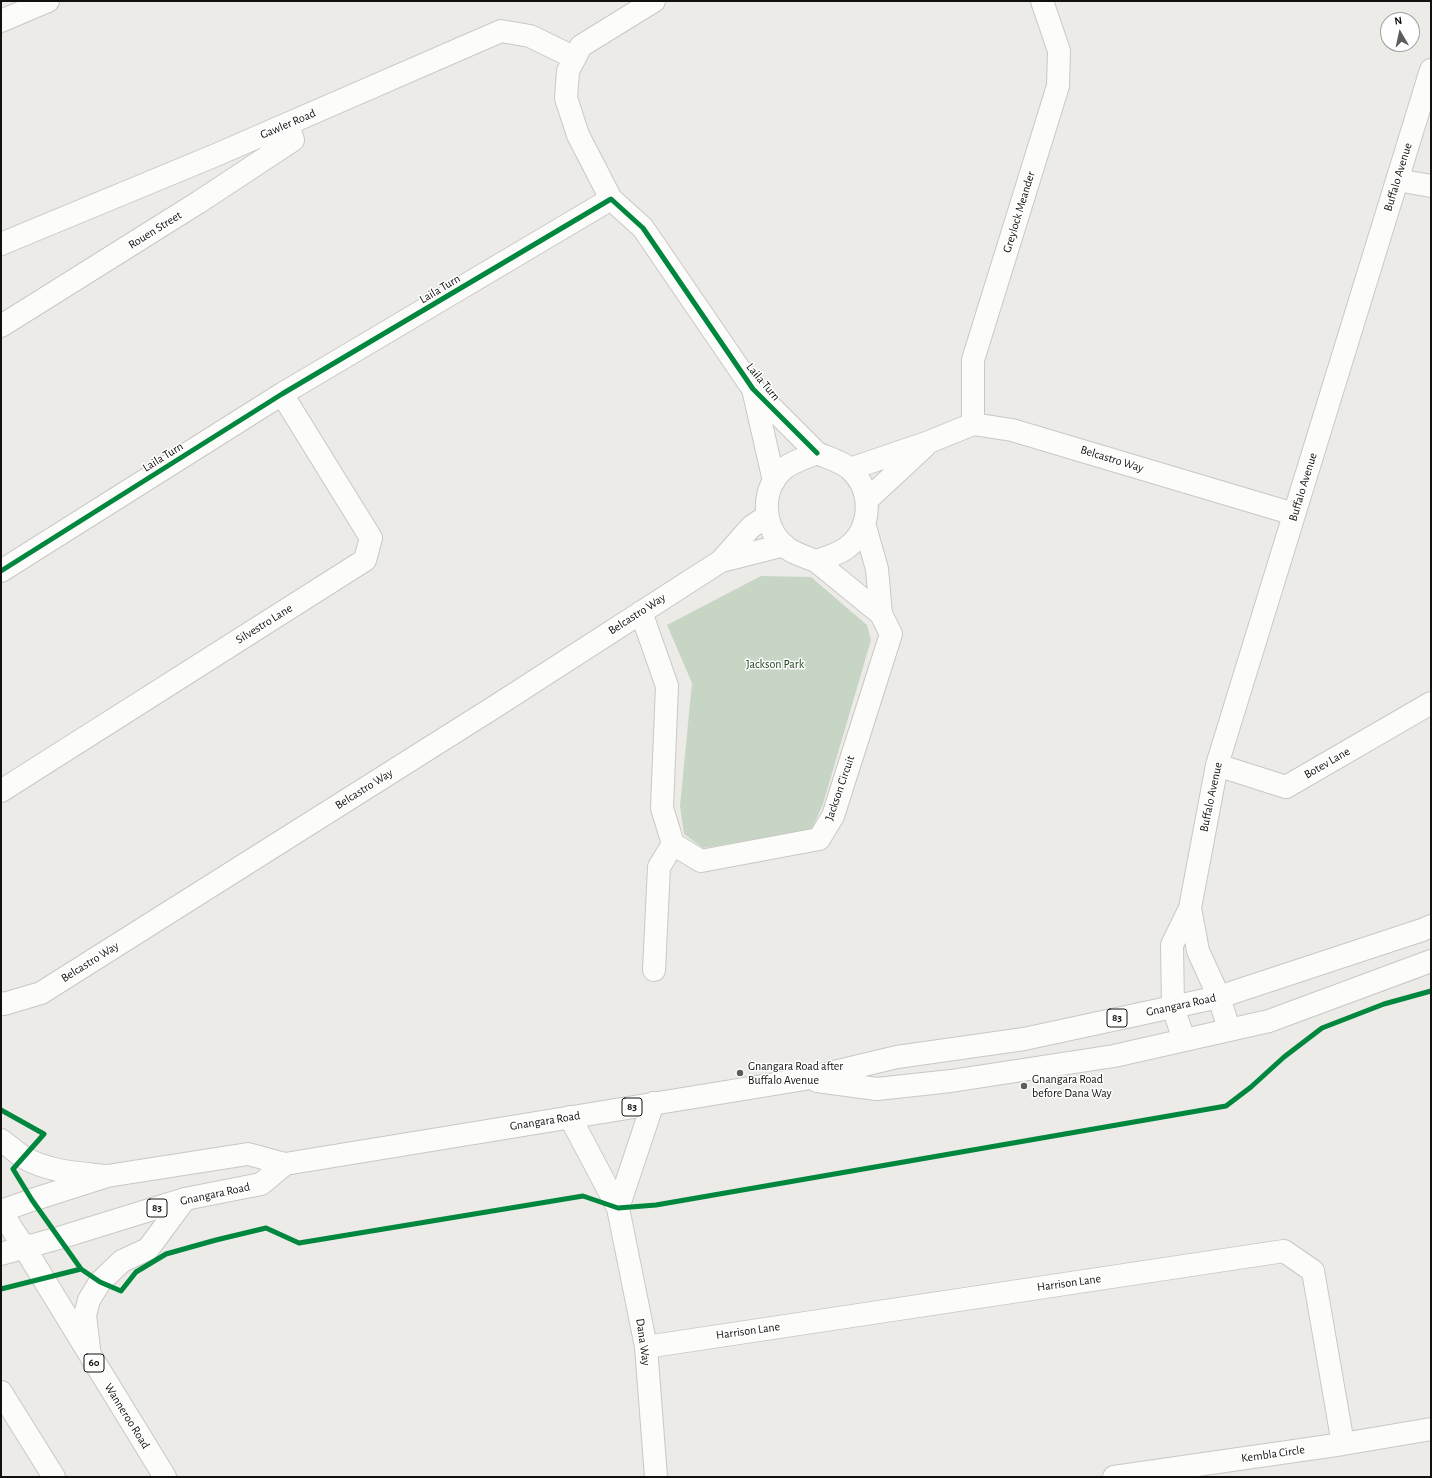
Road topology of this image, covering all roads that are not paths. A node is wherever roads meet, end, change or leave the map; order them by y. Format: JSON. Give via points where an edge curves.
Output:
{"nodes":[{"id":1,"x":48,"y":1,"type":"edge"},
{"id":2,"x":654,"y":1,"type":"edge"},
{"id":3,"x":1042,"y":1,"type":"edge"},
{"id":4,"x":1,"y":21,"type":"edge"},
{"id":5,"x":575,"y":58,"type":"junction"},
{"id":6,"x":1431,"y":70,"type":"edge"},
{"id":7,"x":288,"y":124,"type":"junction"},
{"id":8,"x":1397,"y":180,"type":"junction"},
{"id":9,"x":1431,"y":186,"type":"edge"},
{"id":10,"x":610,"y":199,"type":"junction"},
{"id":11,"x":1,"y":244,"type":"edge"},
{"id":12,"x":1,"y":326,"type":"edge"},
{"id":13,"x":753,"y":389,"type":"junction"},
{"id":14,"x":282,"y":394,"type":"junction"},
{"id":15,"x":973,"y":424,"type":"junction"},
{"id":16,"x":929,"y":442,"type":"junction"},
{"id":17,"x":817,"y":453,"type":"junction"},
{"id":18,"x":850,"y":469,"type":"junction"},
{"id":19,"x":774,"y":481,"type":"junction"},
{"id":20,"x":867,"y":500,"type":"junction"},
{"id":21,"x":1294,"y":514,"type":"junction"},
{"id":22,"x":767,"y":516,"type":"junction"},
{"id":23,"x":864,"y":523,"type":"junction"},
{"id":24,"x":784,"y":545,"type":"junction"},
{"id":25,"x":816,"y":560,"type":"junction"},
{"id":26,"x":721,"y":561,"type":"junction"},
{"id":27,"x":1,"y":571,"type":"edge"},
{"id":28,"x":641,"y":612,"type":"junction"},
{"id":29,"x":881,"y":614,"type":"junction"},
{"id":30,"x":1431,"y":704,"type":"edge"},
{"id":31,"x":1217,"y":765,"type":"junction"},
{"id":32,"x":1,"y":791,"type":"edge"},
{"id":33,"x":673,"y":844,"type":"junction"},
{"id":34,"x":1190,"y":908,"type":"junction"},
{"id":35,"x":1431,"y":926,"type":"edge"},
{"id":36,"x":1431,"y":961,"type":"edge"},
{"id":37,"x":654,"y":970,"type":"dead end"},
{"id":38,"x":1219,"y":997,"type":"junction"},
{"id":39,"x":1,"y":1003,"type":"edge"},
{"id":40,"x":1173,"y":1007,"type":"junction"},
{"id":41,"x":1229,"y":1029,"type":"junction"},
{"id":42,"x":1184,"y":1040,"type":"junction"},
{"id":43,"x":805,"y":1079,"type":"junction"},
{"id":44,"x":653,"y":1103,"type":"junction"},
{"id":45,"x":570,"y":1117,"type":"junction"},
{"id":46,"x":1,"y":1140,"type":"edge"},
{"id":47,"x":285,"y":1164,"type":"junction"},
{"id":48,"x":107,"y":1176,"type":"junction"},
{"id":49,"x":186,"y":1199,"type":"junction"},
{"id":50,"x":618,"y":1208,"type":"junction"},
{"id":51,"x":1,"y":1212,"type":"edge"},
{"id":52,"x":24,"y":1247,"type":"junction"},
{"id":53,"x":1,"y":1254,"type":"edge"},
{"id":54,"x":646,"y":1347,"type":"junction"},
{"id":55,"x":89,"y":1356,"type":"junction"},
{"id":56,"x":1,"y":1392,"type":"edge"},
{"id":57,"x":1431,"y":1429,"type":"edge"},
{"id":58,"x":1342,"y":1444,"type":"junction"},
{"id":59,"x":54,"y":1477,"type":"edge"},
{"id":60,"x":165,"y":1477,"type":"edge"},
{"id":61,"x":656,"y":1477,"type":"edge"},
{"id":62,"x":1114,"y":1477,"type":"edge"}],
"edges":[{"from":1,"to":4,"type":"main road"},
{"from":2,"to":5,"type":"main road","via":[[581,46]]},
{"from":3,"to":15,"type":"main road","name":"Greylock Meander","via":[[1059,51],[1058,86],[973,360]]},
{"from":5,"to":7,"type":"main road","name":"Gawler Road","via":[[530,36],[501,31]]},
{"from":5,"to":10,"type":"main road","via":[[568,71],[566,98],[578,135]]},
{"from":6,"to":8,"type":"main road","name":"Buffalo Avenue"},
{"from":7,"to":11,"type":"main road","name":"Gawler Road"},
{"from":7,"to":12,"type":"main road","name":"Rouen Street","via":[[293,140]]},
{"from":8,"to":9,"type":"main road"},
{"from":8,"to":21,"type":"main road","name":"Buffalo Avenue"},
{"from":10,"to":13,"type":"main road","name":"Laila Turn","via":[[643,228]]},
{"from":10,"to":14,"type":"main road","name":"Laila Turn"},
{"from":13,"to":17,"type":"main road","name":"Laila Turn"},
{"from":13,"to":19,"type":"main road","name":"Laila Turn"},
{"from":14,"to":27,"type":"main road","name":"Laila Turn"},
{"from":14,"to":32,"type":"main road","name":"Silvestro Lane","via":[[371,538],[365,560]]},
{"from":15,"to":16,"type":"main road"},
{"from":15,"to":21,"type":"main road","name":"Belcastro Way","via":[[1012,430]]},
{"from":16,"to":18,"type":"main road"},
{"from":16,"to":20,"type":"main road"},
{"from":17,"to":18,"type":"main road"},
{"from":17,"to":19,"type":"main road","via":[[786,468]]},
{"from":18,"to":20,"type":"main road","via":[[860,482]]},
{"from":19,"to":22,"type":"main road","via":[[767,498]]},
{"from":20,"to":23,"type":"main road"},
{"from":21,"to":31,"type":"main road","name":"Buffalo Avenue"},
{"from":22,"to":24,"type":"main road","via":[[773,532]]},
{"from":22,"to":26,"type":"main road","name":"Belcastro Way","via":[[751,527]]},
{"from":23,"to":25,"type":"main road","via":[[858,536],[845,549]]},
{"from":23,"to":29,"type":"main road","name":"Jackson Circuit","via":[[877,569]]},
{"from":24,"to":25,"type":"main road","via":[[797,554]]},
{"from":24,"to":26,"type":"main road","name":"Belcastro Way"},
{"from":25,"to":29,"type":"main road","name":"Jackson Circuit"},
{"from":26,"to":28,"type":"main road","name":"Belcastro Way"},
{"from":28,"to":33,"type":"main road","via":[[667,686],[662,808]]},
{"from":28,"to":39,"type":"main road","name":"Belcastro Way","via":[[41,993]]},
{"from":29,"to":33,"type":"main road","name":"Jackson Circuit","via":[[891,634],[833,816],[819,840],[702,861]]},
{"from":30,"to":31,"type":"main road","name":"Botev Lane","via":[[1286,787]]},
{"from":31,"to":34,"type":"main road","name":"Buffalo Avenue"},
{"from":33,"to":37,"type":"main road","via":[[659,867]]},
{"from":34,"to":38,"type":"main road","name":"Buffalo Avenue","via":[[1198,951]]},
{"from":34,"to":40,"type":"main road","name":"Buffalo Avenue","via":[[1172,945]]},
{"from":35,"to":38,"type":"main road","name":"Gnangara Road","number":"83"},
{"from":36,"to":41,"type":"main road","name":"Gnangara Road","number":"83","via":[[1269,1020]]},
{"from":38,"to":40,"type":"main road","name":"Gnangara Road","number":"83"},
{"from":38,"to":41,"type":"main road","name":"Buffalo Avenue"},
{"from":40,"to":42,"type":"main road","name":"Buffalo Avenue"},
{"from":40,"to":43,"type":"main road","name":"Gnangara Road","number":"83","via":[[1024,1038],[896,1057]]},
{"from":41,"to":42,"type":"main road","name":"Gnangara Road","number":"83"},
{"from":42,"to":43,"type":"main road","name":"Gnangara Road","number":"83","via":[[1114,1056],[951,1081],[877,1089]]},
{"from":43,"to":44,"type":"main road","name":"Gnangara Road","number":"83"},
{"from":44,"to":45,"type":"main road","name":"Gnangara Road","number":"83"},
{"from":44,"to":50,"type":"main road","name":"Dana Way"},
{"from":45,"to":47,"type":"main road","name":"Gnangara Road","number":"83"},
{"from":45,"to":50,"type":"main road","name":"Dana Way"},
{"from":46,"to":48,"type":"main road","number":"83","via":[[34,1162],[62,1171]]},
{"from":47,"to":48,"type":"main road","name":"Gnangara Road","number":"83","via":[[248,1154]]},
{"from":47,"to":49,"type":"main road","name":"Gnangara Road","number":"83","via":[[261,1184]]},
{"from":48,"to":51,"type":"main road","name":"Gnangara Road","number":"83"},
{"from":49,"to":52,"type":"main road","name":"Gnangara Road","number":"83"},
{"from":49,"to":55,"type":"main road","via":[[148,1248],[122,1261],[100,1282],[89,1300],[85,1315]]},
{"from":50,"to":54,"type":"main road","name":"Dana Way"},
{"from":51,"to":52,"type":"main road","name":"Wanneroo Road","number":"60"},
{"from":52,"to":53,"type":"main road","name":"Gnangara Road","number":"83"},
{"from":52,"to":55,"type":"main road","name":"Wanneroo Road","number":"60"},
{"from":54,"to":58,"type":"main road","name":"Harrison Lane","via":[[1284,1251],[1313,1270]]},
{"from":54,"to":61,"type":"main road","name":"Dana Way"},
{"from":55,"to":60,"type":"main road","name":"Wanneroo Road","number":"60"},
{"from":56,"to":59,"type":"main road"},
{"from":57,"to":58,"type":"main road","name":"Kembla Circle"},
{"from":58,"to":62,"type":"main road","name":"Kembla Circle"}]}
